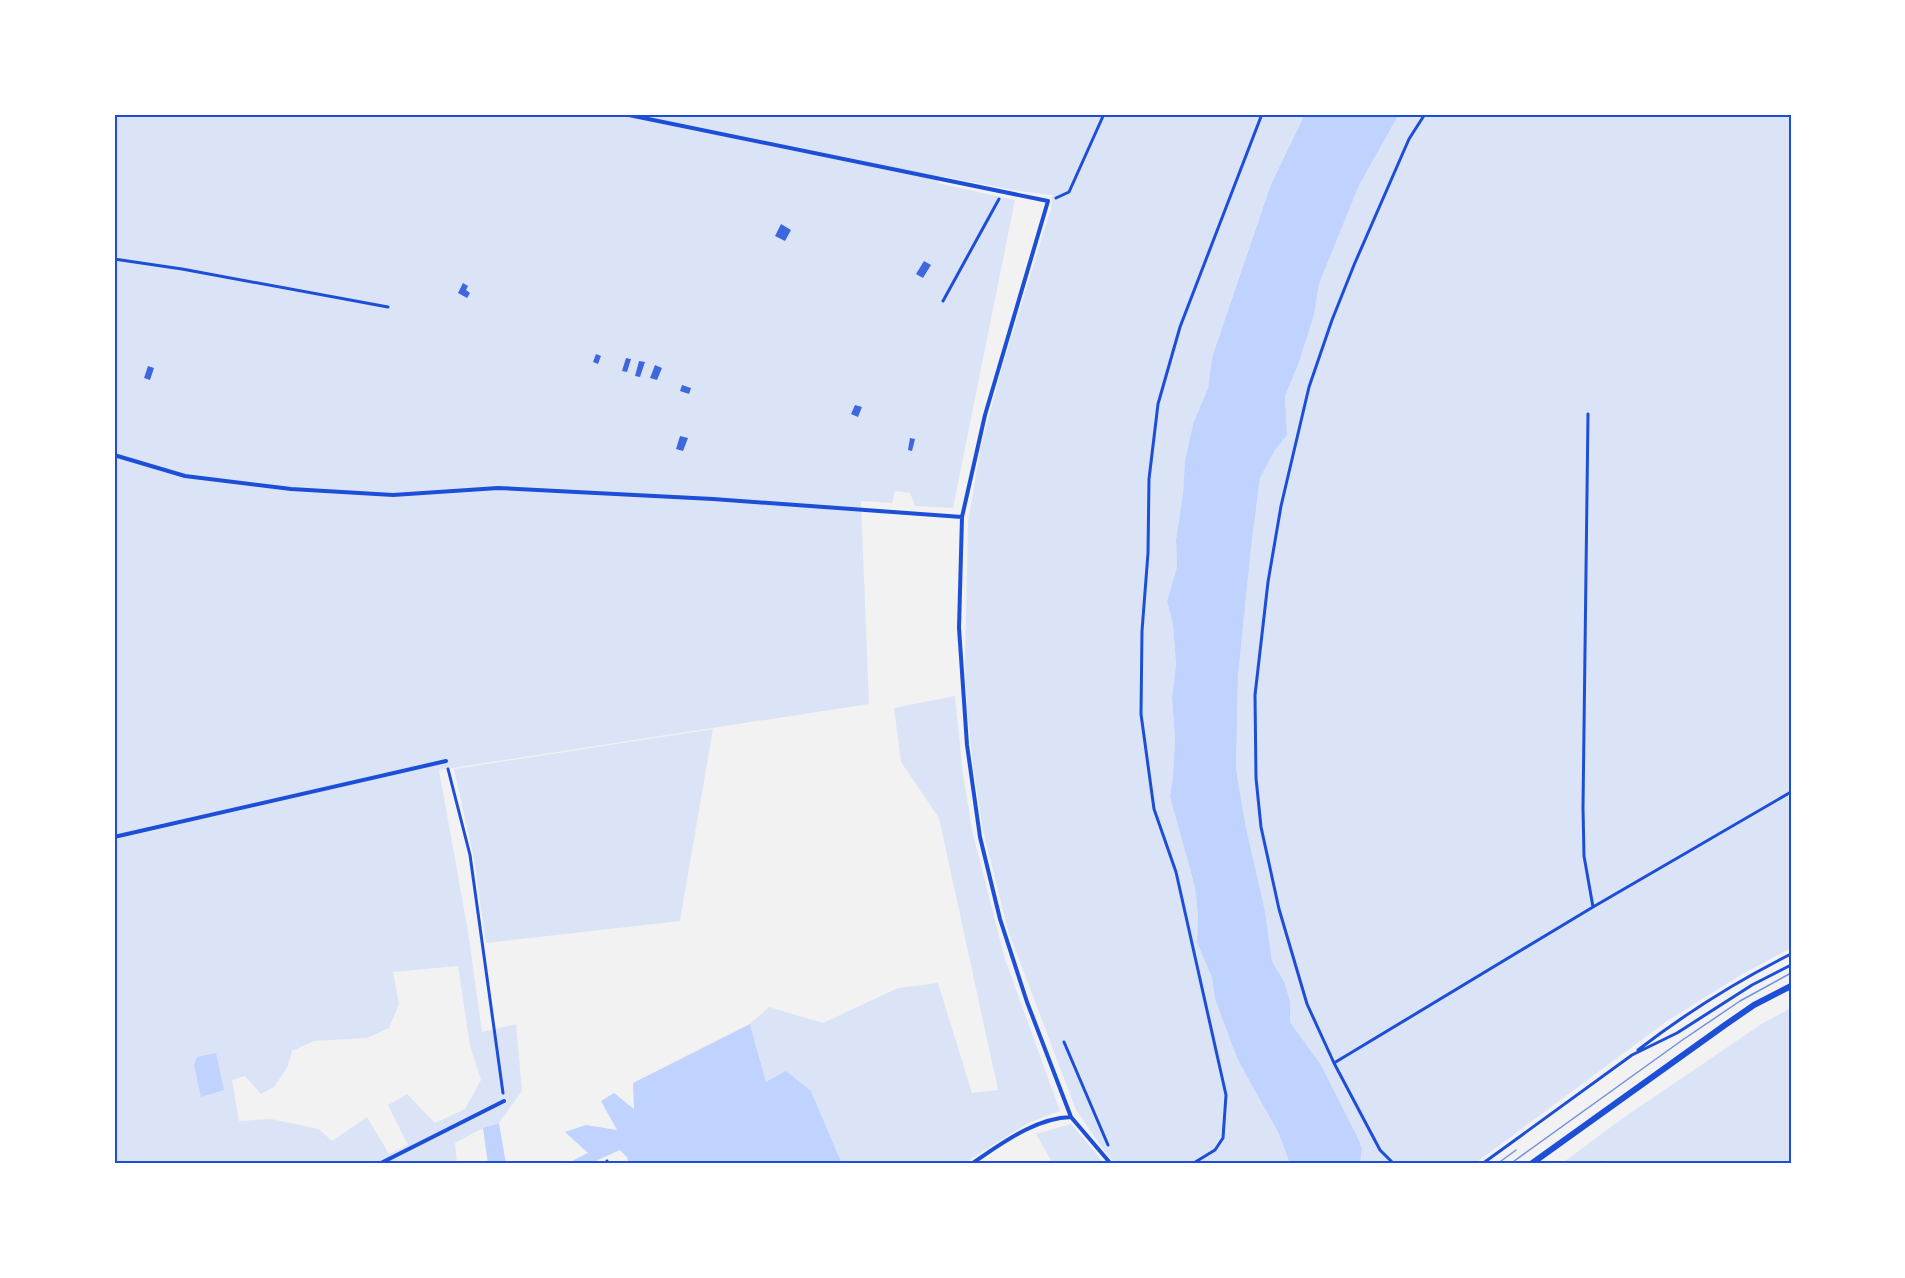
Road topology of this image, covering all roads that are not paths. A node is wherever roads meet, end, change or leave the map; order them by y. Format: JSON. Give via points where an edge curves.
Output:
{"nodes":[{"id":1,"x":624,"y":114,"type":"edge"},
{"id":2,"x":114,"y":455,"type":"edge"},
{"id":3,"x":963,"y":517,"type":"junction"},
{"id":4,"x":446,"y":761,"type":"road end"},
{"id":5,"x":114,"y":837,"type":"edge"},
{"id":6,"x":1791,"y":986,"type":"edge"},
{"id":7,"x":504,"y":1101,"type":"road end"},
{"id":8,"x":1071,"y":1117,"type":"junction"},
{"id":9,"x":379,"y":1164,"type":"edge"},
{"id":10,"x":970,"y":1164,"type":"edge"},
{"id":11,"x":1111,"y":1164,"type":"edge"},
{"id":12,"x":1531,"y":1164,"type":"edge"}],
"edges":[{"from":1,"to":3,"type":"lane","via":[[1048,201],[985,415]]},
{"from":2,"to":3,"type":"lane","via":[[185,476],[291,489],[393,495],[498,488],[712,498]]},
{"from":3,"to":8,"type":"lane","via":[[959,628],[967,745],[980,837],[1000,919]]},
{"from":4,"to":5,"type":"lane"},
{"from":6,"to":12,"type":"street","via":[[1754,1005]]},
{"from":7,"to":9,"type":"lane"},
{"from":8,"to":10,"type":"lane","via":[[1058,1117],[1032,1127]]},
{"from":8,"to":11,"type":"lane"}]}
